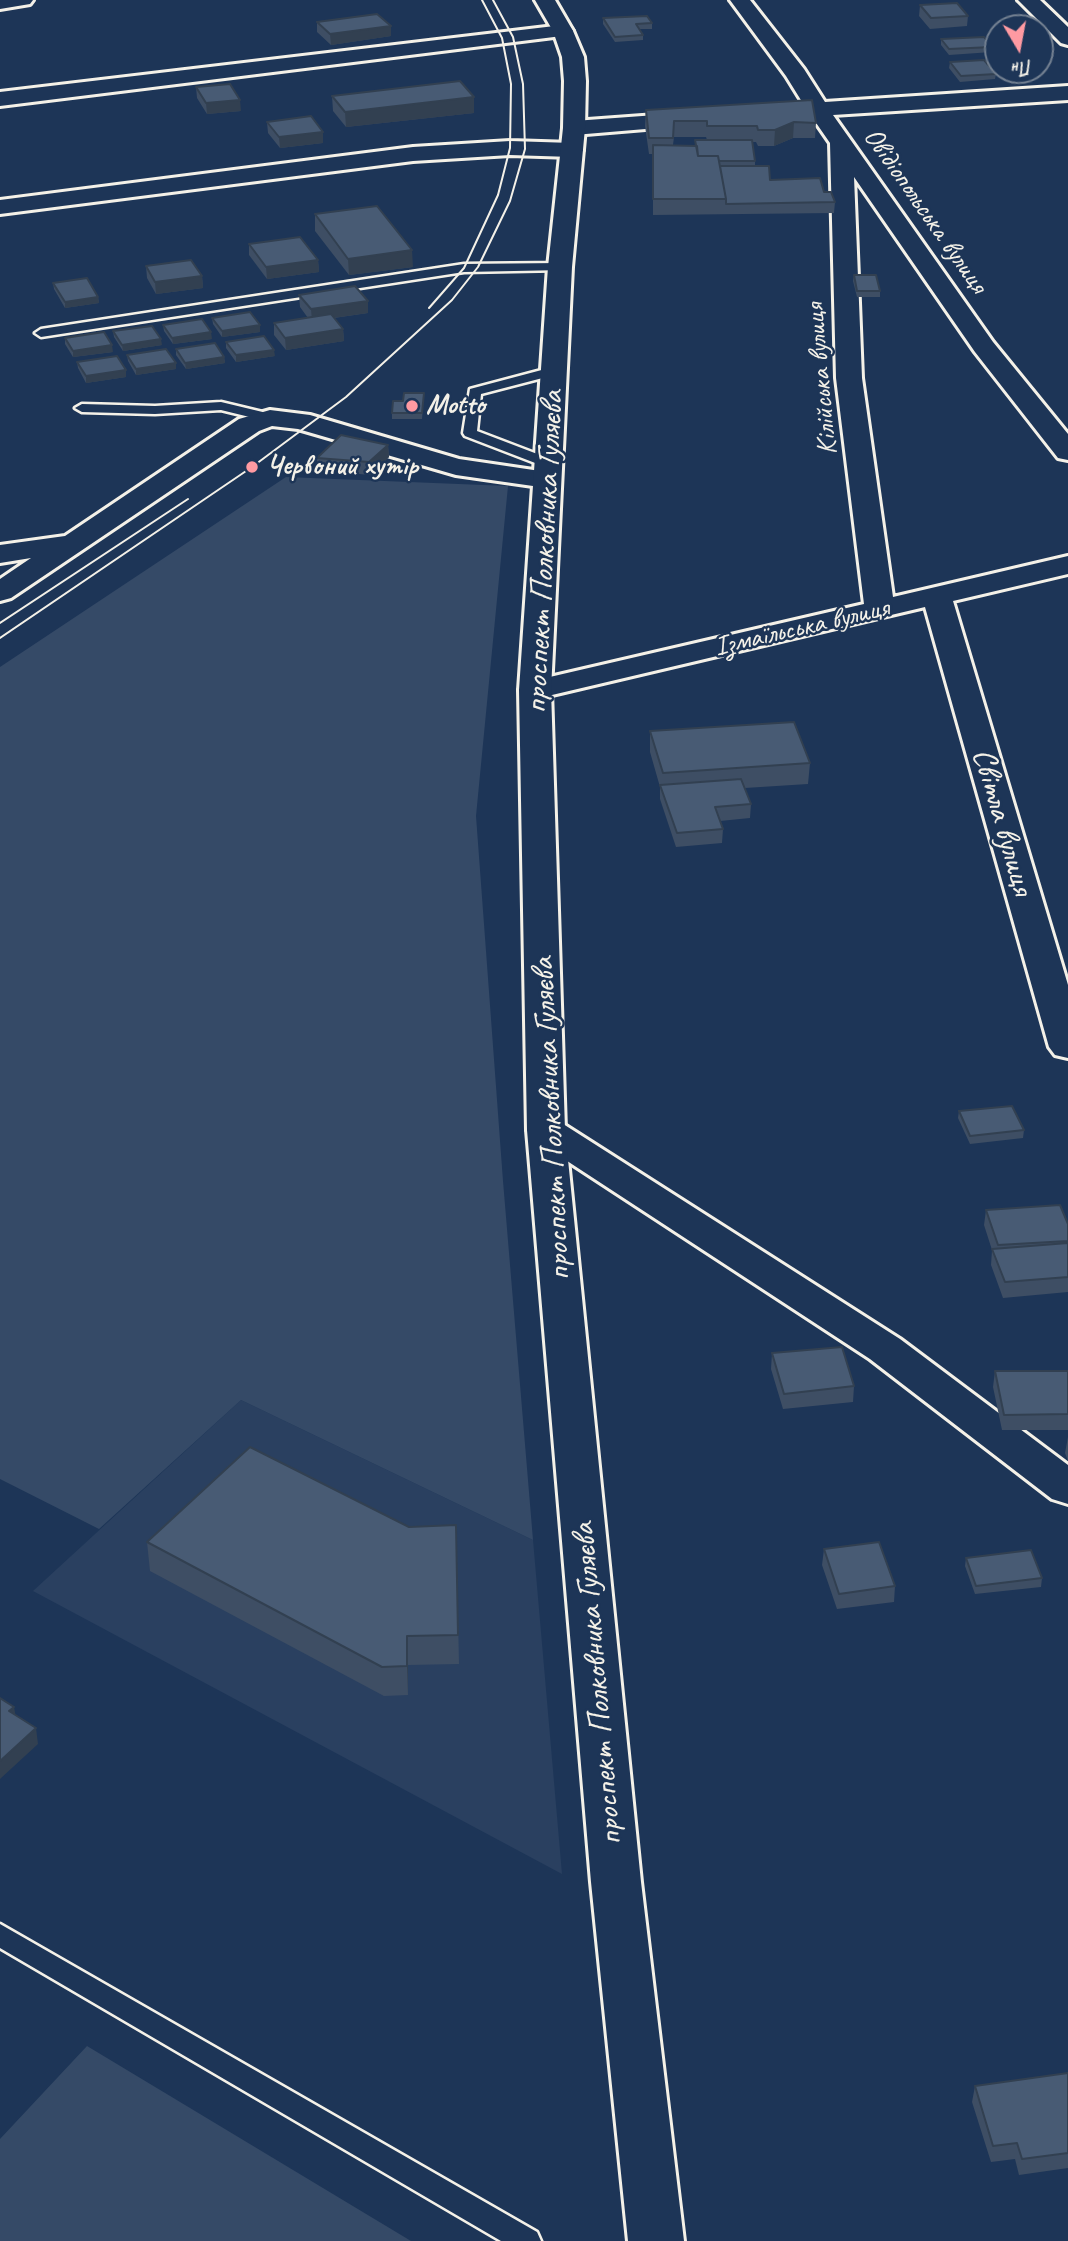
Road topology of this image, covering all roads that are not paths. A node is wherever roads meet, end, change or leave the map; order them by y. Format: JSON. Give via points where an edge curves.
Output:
{"nodes":[{"id":1,"x":23,"y":0,"type":"edge"},
{"id":2,"x":545,"y":0,"type":"edge"},
{"id":3,"x":740,"y":0,"type":"edge"},
{"id":4,"x":1028,"y":0,"type":"edge"},
{"id":5,"x":0,"y":3,"type":"edge"},
{"id":6,"x":563,"y":31,"type":"junction"},
{"id":7,"x":1068,"y":39,"type":"edge"},
{"id":8,"x":1068,"y":93,"type":"edge"},
{"id":9,"x":0,"y":99,"type":"edge"},
{"id":10,"x":819,"y":111,"type":"junction"},
{"id":11,"x":778,"y":114,"type":"edge"},
{"id":12,"x":723,"y":117,"type":"edge"},
{"id":13,"x":573,"y":139,"type":"junction"},
{"id":14,"x":841,"y":143,"type":"junction"},
{"id":15,"x":0,"y":207,"type":"edge"},
{"id":16,"x":560,"y":267,"type":"junction"},
{"id":17,"x":41,"y":333,"type":"dead end"},
{"id":18,"x":553,"y":371,"type":"junction"},
{"id":19,"x":82,"y":408,"type":"dead end"},
{"id":20,"x":270,"y":418,"type":"junction"},
{"id":21,"x":1068,"y":452,"type":"edge"},
{"id":22,"x":547,"y":471,"type":"junction"},
{"id":23,"x":79,"y":541,"type":"junction"},
{"id":24,"x":0,"y":554,"type":"edge"},
{"id":25,"x":1068,"y":565,"type":"edge"},
{"id":26,"x":0,"y":592,"type":"edge"},
{"id":27,"x":937,"y":596,"type":"junction"},
{"id":28,"x":880,"y":609,"type":"junction"},
{"id":29,"x":535,"y":690,"type":"junction"},
{"id":30,"x":1068,"y":1047,"type":"edge"},
{"id":31,"x":546,"y":1129,"type":"junction"},
{"id":32,"x":1068,"y":1488,"type":"edge"},
{"id":33,"x":0,"y":1935,"type":"edge"},
{"id":34,"x":527,"y":2241,"type":"edge"},
{"id":35,"x":656,"y":2241,"type":"edge"}],
"edges":[{"from":1,"to":5,"type":"street"},
{"from":2,"to":6,"type":"street","name":"проспект Полковника Гуляєва"},
{"from":3,"to":10,"type":"street","name":"Овідіопольська вулиця"},
{"from":4,"to":7,"type":"street"},
{"from":6,"to":9,"type":"street"},
{"from":6,"to":13,"type":"street","name":"проспект Полковника Гуляєва","via":[[573,57]]},
{"from":8,"to":10,"type":"street"},
{"from":10,"to":11,"type":"street"},
{"from":10,"to":14,"type":"street","name":"Овідіопольська вулиця"},
{"from":12,"to":13,"type":"street"},
{"from":13,"to":15,"type":"street","via":[[413,154]]},
{"from":13,"to":16,"type":"street","name":"проспект Полковника Гуляєва"},
{"from":14,"to":21,"type":"street","name":"Овідіопольська вулиця","via":[[984,347]]},
{"from":14,"to":28,"type":"street","name":"Кілійська вулиця","via":[[849,378]]},
{"from":16,"to":17,"type":"lane","via":[[464,268]]},
{"from":16,"to":18,"type":"street","name":"проспект Полковника Гуляєва"},
{"from":18,"to":22,"type":"street","name":"проспект Полковника Гуляєва"},
{"from":18,"to":22,"type":"lane","via":[[475,392],[470,433]]},
{"from":19,"to":20,"type":"lane","via":[[221,406]]},
{"from":20,"to":22,"type":"street","via":[[300,421],[456,467]]},
{"from":20,"to":23,"type":"street","via":[[249,425]]},
{"from":22,"to":29,"type":"street","name":"проспект Полковника Гуляєва"},
{"from":23,"to":24,"type":"street"},
{"from":23,"to":26,"type":"street"},
{"from":25,"to":27,"type":"street","name":"Ізмаїльська вулиця"},
{"from":27,"to":28,"type":"street","name":"Ізмаїльська вулиця"},
{"from":27,"to":30,"type":"street","name":"Світла вулиця"},
{"from":28,"to":29,"type":"street","name":"Ізмаїльська вулиця"},
{"from":29,"to":31,"type":"street","name":"проспект Полковника Гуляєва"},
{"from":31,"to":32,"type":"street","via":[[885,1349]]},
{"from":31,"to":35,"type":"street","name":"проспект Полковника Гуляєва","via":[[616,1882]]},
{"from":33,"to":34,"type":"lane"}]}
